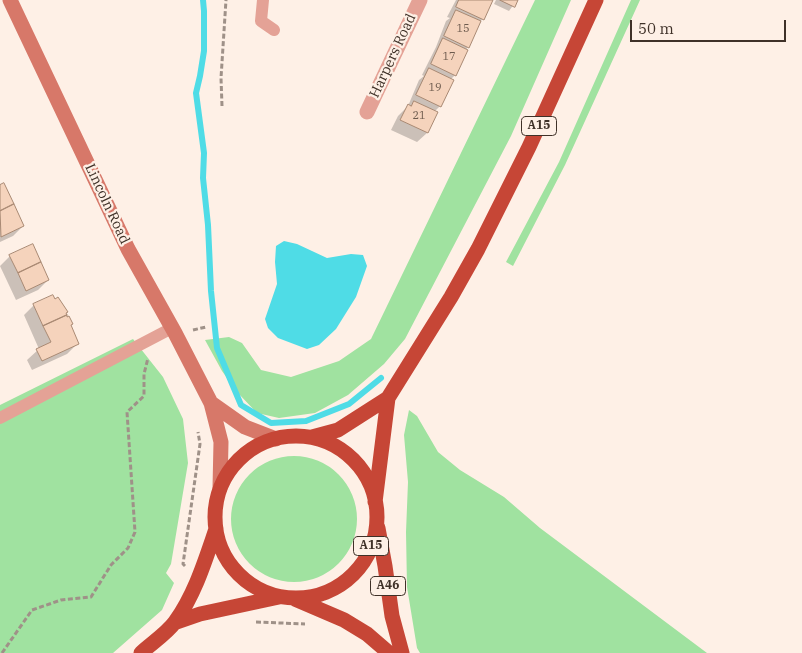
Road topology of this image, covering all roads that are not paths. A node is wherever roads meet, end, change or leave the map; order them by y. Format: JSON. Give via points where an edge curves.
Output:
{"nodes":[{"id":1,"x":10,"y":0,"type":"edge"},
{"id":2,"x":263,"y":0,"type":"edge"},
{"id":3,"x":420,"y":0,"type":"edge"},
{"id":4,"x":596,"y":0,"type":"edge"},
{"id":5,"x":274,"y":30,"type":"dead end"},
{"id":6,"x":367,"y":112,"type":"dead end"},
{"id":7,"x":172,"y":328,"type":"junction"},
{"id":8,"x":388,"y":398,"type":"junction"},
{"id":9,"x":211,"y":403,"type":"junction"},
{"id":10,"x":0,"y":418,"type":"edge"},
{"id":11,"x":310,"y":438,"type":"junction"},
{"id":12,"x":276,"y":439,"type":"junction"},
{"id":13,"x":220,"y":488,"type":"junction"},
{"id":14,"x":375,"y":502,"type":"junction"},
{"id":15,"x":376,"y":519,"type":"junction"},
{"id":16,"x":216,"y":529,"type":"junction"},
{"id":17,"x":287,"y":597,"type":"junction"},
{"id":18,"x":174,"y":623,"type":"junction"},
{"id":19,"x":141,"y":653,"type":"edge"},
{"id":20,"x":388,"y":653,"type":"edge"},
{"id":21,"x":402,"y":653,"type":"edge"}],
"edges":[{"from":1,"to":7,"type":"main road","name":"Lincoln Road","via":[[128,248]]},
{"from":2,"to":5,"type":"lane","via":[[261,20]]},
{"from":3,"to":6,"type":"street","name":"Harpers Road"},
{"from":4,"to":8,"type":"highway","number":"A15","via":[[478,249],[452,297]]},
{"from":7,"to":9,"type":"main road","name":"Lincoln Road"},
{"from":7,"to":10,"type":"lane"},
{"from":8,"to":11,"type":"highway","number":"A15","via":[[338,430]]},
{"from":8,"to":14,"type":"highway","number":"A15"},
{"from":9,"to":12,"type":"main road","name":"Lincoln Road","via":[[245,427]]},
{"from":9,"to":13,"type":"main road","name":"Lincoln Road","via":[[221,442]]},
{"from":11,"to":12,"type":"highway","number":"A15"},
{"from":11,"to":14,"type":"highway","number":"A15","via":[[337,447],[353,460],[366,478]]},
{"from":12,"to":13,"type":"highway","number":"A15","via":[[245,454],[233,466]]},
{"from":13,"to":16,"type":"highway","number":"A15"},
{"from":14,"to":15,"type":"highway","number":"A15"},
{"from":15,"to":17,"type":"highway","number":"A15","via":[[372,544],[354,573],[326,592],[310,597]]},
{"from":15,"to":21,"type":"highway","number":"A46","via":[[392,616]]},
{"from":16,"to":17,"type":"highway","number":"A15","via":[[222,550],[234,569],[250,584],[270,594]]},
{"from":16,"to":18,"type":"highway","number":"A15","via":[[199,576]]},
{"from":17,"to":18,"type":"highway","number":"A15","via":[[200,614]]},
{"from":17,"to":20,"type":"highway","via":[[344,620]]},
{"from":18,"to":19,"type":"highway","number":"A15"}]}
